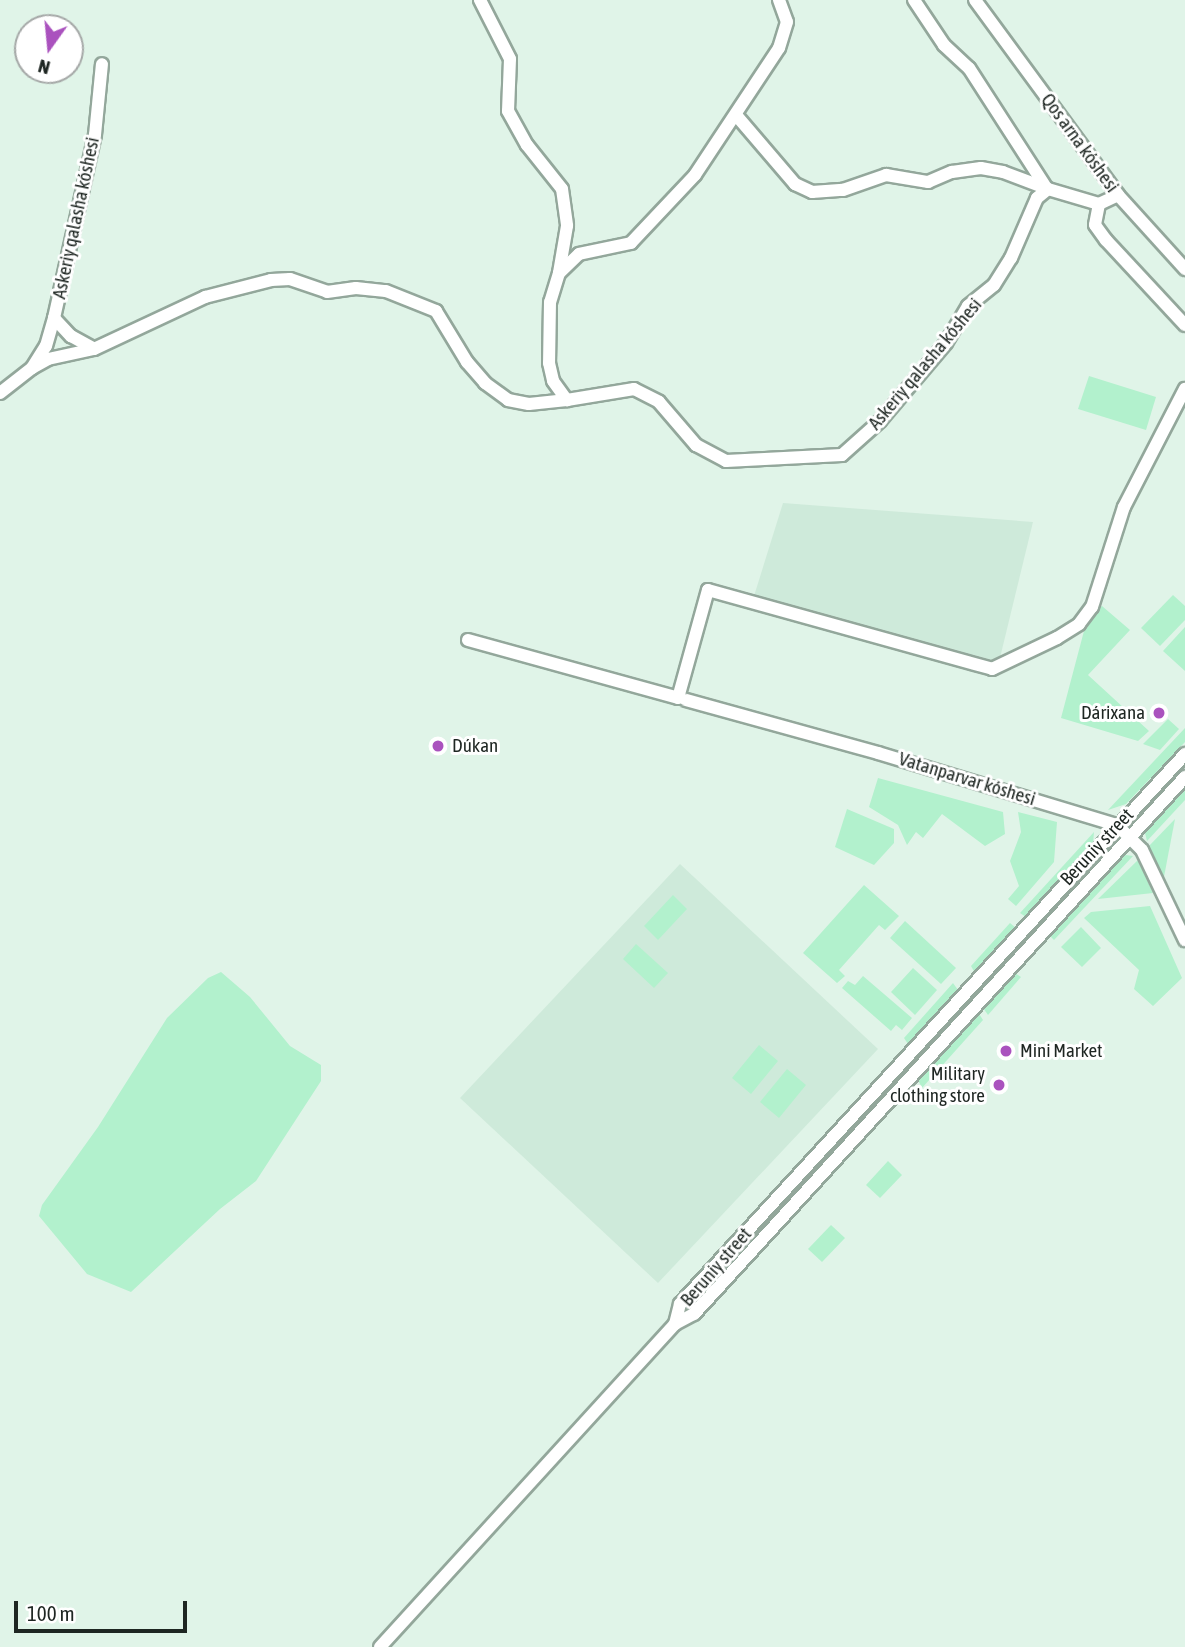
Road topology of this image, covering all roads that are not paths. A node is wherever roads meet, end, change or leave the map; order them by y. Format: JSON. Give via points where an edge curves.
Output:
{"nodes":[{"id":1,"x":480,"y":0,"type":"edge"},
{"id":2,"x":779,"y":0,"type":"edge"},
{"id":3,"x":914,"y":0,"type":"edge"},
{"id":4,"x":983,"y":3,"type":"edge"},
{"id":5,"x":102,"y":64,"type":"dead end"},
{"id":6,"x":736,"y":115,"type":"junction"},
{"id":7,"x":1048,"y":189,"type":"junction"},
{"id":8,"x":1118,"y":195,"type":"junction"},
{"id":9,"x":1099,"y":204,"type":"junction"},
{"id":10,"x":1185,"y":269,"type":"edge"},
{"id":11,"x":559,"y":273,"type":"junction"},
{"id":12,"x":54,"y":318,"type":"junction"},
{"id":13,"x":1185,"y":325,"type":"edge"},
{"id":14,"x":94,"y":349,"type":"junction"},
{"id":15,"x":32,"y":368,"type":"junction"},
{"id":16,"x":1185,"y":389,"type":"edge"},
{"id":17,"x":0,"y":393,"type":"edge"},
{"id":18,"x":567,"y":400,"type":"junction"},
{"id":19,"x":468,"y":640,"type":"dead end"},
{"id":20,"x":682,"y":699,"type":"junction"},
{"id":21,"x":1185,"y":754,"type":"edge"},
{"id":22,"x":1185,"y":777,"type":"edge"},
{"id":23,"x":1117,"y":825,"type":"junction"},
{"id":24,"x":1129,"y":836,"type":"junction"},
{"id":25,"x":1185,"y":940,"type":"edge"},
{"id":26,"x":806,"y":1167,"type":"junction"},
{"id":27,"x":818,"y":1178,"type":"junction"},
{"id":28,"x":675,"y":1324,"type":"junction"},
{"id":29,"x":380,"y":1647,"type":"edge"}],
"edges":[{"from":1,"to":11,"type":"street","via":[[510,60],[508,111],[527,145],[562,189],[567,226]]},
{"from":2,"to":6,"type":"street","via":[[787,22],[779,48]]},
{"from":3,"to":7,"type":"street","via":[[944,45],[969,68]]},
{"from":4,"to":8,"type":"street","name":"Qos arna kóshesi"},
{"from":5,"to":12,"type":"street","name":"Askeriy qalasha kóshesi","via":[[95,135]]},
{"from":6,"to":7,"type":"street","via":[[795,184],[812,192],[843,190],[886,175],[928,181],[981,168]]},
{"from":6,"to":11,"type":"street","via":[[695,175],[631,243],[579,254]]},
{"from":7,"to":9,"type":"street"},
{"from":7,"to":18,"type":"street","name":"Askeriy qalasha kóshesi","via":[[1031,208],[1011,258],[994,285],[968,306],[946,343],[880,421],[842,455],[726,461],[696,445],[659,402],[634,389]]},
{"from":8,"to":9,"type":"street"},
{"from":8,"to":10,"type":"street","name":"Qos arna kóshesi"},
{"from":9,"to":13,"type":"street","via":[[1095,225]]},
{"from":11,"to":18,"type":"street","via":[[550,302],[548,363],[553,381]]},
{"from":12,"to":14,"type":"street","via":[[71,336]]},
{"from":12,"to":15,"type":"street","name":"Askeriy qalasha kóshesi","via":[[46,345]]},
{"from":14,"to":15,"type":"street","name":"Askeriy qalasha kóshesi","via":[[48,359]]},
{"from":14,"to":18,"type":"street","name":"Askeriy qalasha kóshesi","via":[[205,297],[290,279],[327,292],[356,288],[386,291],[436,311],[467,362],[508,400],[529,404]]},
{"from":15,"to":17,"type":"street","name":"Askeriy qalasha kóshesi"},
{"from":16,"to":20,"type":"street","via":[[1124,507],[1092,607],[1068,631],[992,670],[708,590]]},
{"from":19,"to":20,"type":"street","name":"Vatanparvar kóshesi"},
{"from":20,"to":23,"type":"street","name":"Vatanparvar kóshesi"},
{"from":21,"to":23,"type":"street","name":"Beruniy street"},
{"from":22,"to":24,"type":"street","name":"Beruniy street"},
{"from":23,"to":24,"type":"street","name":"Vatanparvar kóshesi"},
{"from":23,"to":26,"type":"street","name":"Beruniy street"},
{"from":24,"to":25,"type":"street","name":"Vatanparvar kóshesi","via":[[1142,850]]},
{"from":24,"to":27,"type":"street","name":"Beruniy street"},
{"from":26,"to":27,"type":"street"},
{"from":26,"to":28,"type":"street","name":"Beruniy street","via":[[680,1304]]},
{"from":27,"to":28,"type":"street","name":"Beruniy street","via":[[694,1314]]},
{"from":28,"to":29,"type":"street"}]}
